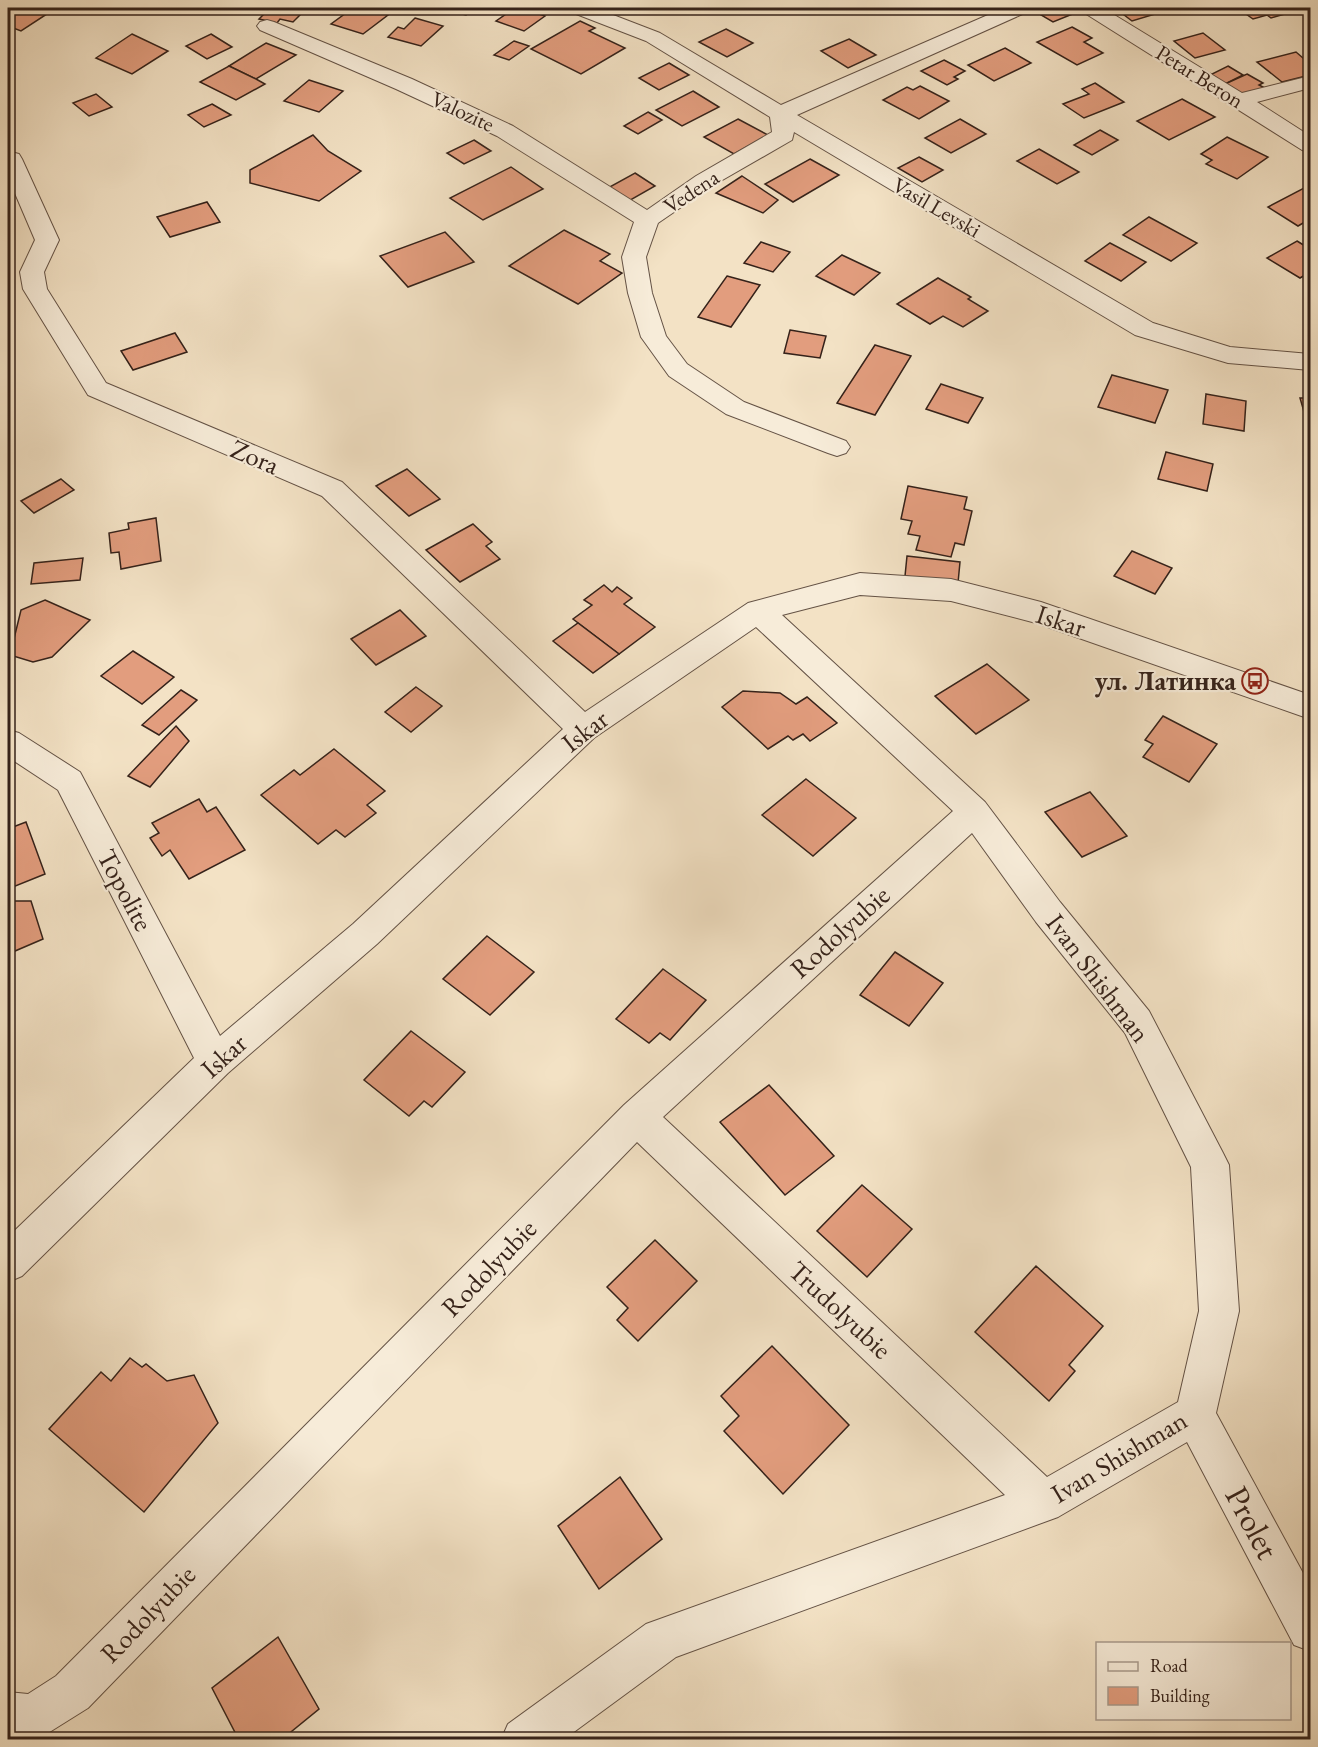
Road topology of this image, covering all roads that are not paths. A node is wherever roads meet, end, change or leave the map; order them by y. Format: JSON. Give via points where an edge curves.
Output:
{"nodes":[{"id":1,"x":578,"y":8,"type":"edge"},
{"id":2,"x":1020,"y":8,"type":"edge"},
{"id":3,"x":1090,"y":8,"type":"edge"},
{"id":4,"x":267,"y":27,"type":"dead end"},
{"id":5,"x":1311,"y":82,"type":"edge"},
{"id":6,"x":1240,"y":100,"type":"junction"},
{"id":7,"x":780,"y":114,"type":"junction"},
{"id":8,"x":1311,"y":145,"type":"edge"},
{"id":9,"x":11,"y":159,"type":"dead end"},
{"id":10,"x":647,"y":220,"type":"junction"},
{"id":11,"x":1311,"y":362,"type":"edge"},
{"id":12,"x":837,"y":447,"type":"dead end"},
{"id":13,"x":758,"y":611,"type":"junction"},
{"id":14,"x":1311,"y":707,"type":"edge"},
{"id":15,"x":583,"y":729,"type":"junction"},
{"id":16,"x":8,"y":742,"type":"edge"},
{"id":17,"x":974,"y":811,"type":"junction"},
{"id":18,"x":215,"y":1062,"type":"junction"},
{"id":19,"x":637,"y":1117,"type":"junction"},
{"id":20,"x":8,"y":1263,"type":"edge"},
{"id":21,"x":1195,"y":1415,"type":"junction"},
{"id":22,"x":1043,"y":1502,"type":"junction"},
{"id":23,"x":1311,"y":1629,"type":"edge"},
{"id":24,"x":8,"y":1714,"type":"edge"},
{"id":25,"x":524,"y":1740,"type":"edge"}],
"edges":[{"from":1,"to":7,"type":"street","name":"Vasil Levski","via":[[653,37]]},
{"from":2,"to":7,"type":"street"},
{"from":3,"to":6,"type":"street","name":"Petar Beron"},
{"from":4,"to":10,"type":"street","name":"Valozite","via":[[505,131]]},
{"from":5,"to":6,"type":"street"},
{"from":6,"to":8,"type":"street","name":"Petar Beron"},
{"from":7,"to":10,"type":"street","name":"Vedena","via":[[784,135],[704,181]]},
{"from":7,"to":11,"type":"street","name":"Vasil Levski","via":[[1144,329],[1228,355]]},
{"from":9,"to":15,"type":"street","name":"Zora","via":[[47,240],[32,272],[35,289],[97,388],[332,489]]},
{"from":10,"to":12,"type":"street","name":"Vedena","via":[[634,256],[640,293],[654,337],[678,370],[735,408]]},
{"from":13,"to":14,"type":"street","name":"Iskar","via":[[860,584],[951,590],[1041,613]]},
{"from":13,"to":15,"type":"street","name":"Iskar"},
{"from":13,"to":17,"type":"street","name":"Ivan Shishman"},
{"from":15,"to":18,"type":"street","name":"Iskar","via":[[365,934]]},
{"from":16,"to":18,"type":"street","name":"Topolite","via":[[69,781]]},
{"from":17,"to":19,"type":"street","name":"Rodolyubie"},
{"from":17,"to":21,"type":"street","name":"Ivan Shishman","via":[[1048,912],[1137,1022],[1210,1165],[1219,1311]]},
{"from":18,"to":20,"type":"street","name":"Iskar"},
{"from":19,"to":22,"type":"street","name":"Trudolyubie"},
{"from":19,"to":24,"type":"street","name":"Rodolyubie","via":[[72,1692],[32,1717]]},
{"from":21,"to":22,"type":"street","name":"Ivan Shishman"},
{"from":21,"to":23,"type":"street","name":"Prolet"},
{"from":22,"to":25,"type":"street","name":"Ivan Shishman","via":[[662,1640]]}]}
